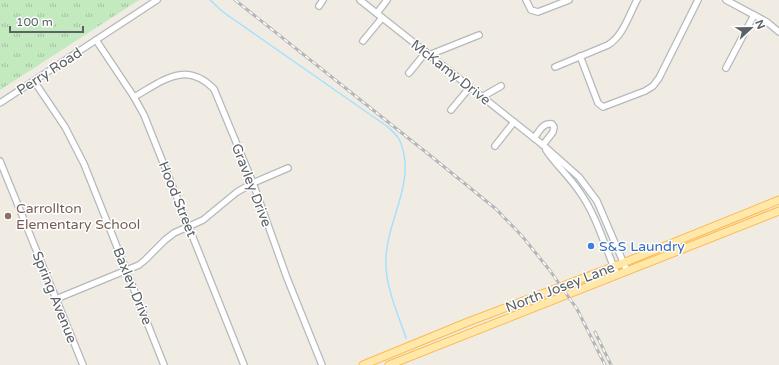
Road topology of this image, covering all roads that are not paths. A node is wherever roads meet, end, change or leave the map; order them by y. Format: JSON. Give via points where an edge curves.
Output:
{"nodes":[{"id":1,"x":157,"y":0,"type":"edge"},
{"id":2,"x":324,"y":0,"type":"edge"},
{"id":3,"x":360,"y":0,"type":"edge"},
{"id":4,"x":387,"y":0,"type":"edge"},
{"id":5,"x":526,"y":0,"type":"edge"},
{"id":6,"x":569,"y":0,"type":"edge"},
{"id":7,"x":638,"y":0,"type":"edge"},
{"id":8,"x":698,"y":0,"type":"edge"},
{"id":9,"x":726,"y":0,"type":"edge"},
{"id":10,"x":319,"y":6,"type":"dead end"},
{"id":11,"x":377,"y":14,"type":"junction"},
{"id":12,"x":754,"y":15,"type":"junction"},
{"id":13,"x":382,"y":18,"type":"junction"},
{"id":14,"x":779,"y":32,"type":"edge"},
{"id":15,"x":479,"y":35,"type":"dead end"},
{"id":16,"x":96,"y":40,"type":"junction"},
{"id":17,"x":363,"y":41,"type":"dead end"},
{"id":18,"x":428,"y":54,"type":"junction"},
{"id":19,"x":580,"y":56,"type":"junction"},
{"id":20,"x":555,"y":67,"type":"dead end"},
{"id":21,"x":726,"y":68,"type":"dead end"},
{"id":22,"x":409,"y":74,"type":"dead end"},
{"id":23,"x":34,"y":81,"type":"junction"},
{"id":24,"x":501,"y":86,"type":"dead end"},
{"id":25,"x":470,"y":87,"type":"junction"},
{"id":26,"x":134,"y":97,"type":"junction"},
{"id":27,"x":482,"y":97,"type":"junction"},
{"id":28,"x":0,"y":103,"type":"edge"},
{"id":29,"x":451,"y":110,"type":"dead end"},
{"id":30,"x":514,"y":122,"type":"junction"},
{"id":31,"x":534,"y":138,"type":"junction"},
{"id":32,"x":543,"y":145,"type":"junction"},
{"id":33,"x":495,"y":146,"type":"dead end"},
{"id":34,"x":0,"y":161,"type":"edge"},
{"id":35,"x":288,"y":168,"type":"dead end"},
{"id":36,"x":253,"y":183,"type":"junction"},
{"id":37,"x":779,"y":200,"type":"edge"},
{"id":38,"x":779,"y":211,"type":"edge"},
{"id":39,"x":189,"y":226,"type":"junction"},
{"id":40,"x":623,"y":263,"type":"junction"},
{"id":41,"x":613,"y":266,"type":"junction"},
{"id":42,"x":126,"y":270,"type":"junction"},
{"id":43,"x":627,"y":272,"type":"junction"},
{"id":44,"x":617,"y":275,"type":"junction"},
{"id":45,"x":56,"y":298,"type":"junction"},
{"id":46,"x":83,"y":365,"type":"edge"},
{"id":47,"x":164,"y":365,"type":"edge"},
{"id":48,"x":244,"y":365,"type":"edge"},
{"id":49,"x":322,"y":365,"type":"edge"},
{"id":50,"x":363,"y":365,"type":"edge"},
{"id":51,"x":389,"y":365,"type":"edge"}],
"edges":[{"from":1,"to":16,"type":"street","name":"Perry Road"},
{"from":2,"to":10,"type":"street"},
{"from":3,"to":11,"type":"street","name":"McKamy Drive"},
{"from":4,"to":11,"type":"street"},
{"from":5,"to":6,"type":"street","via":[[531,10],[538,12]]},
{"from":7,"to":19,"type":"street","via":[[614,42]]},
{"from":8,"to":19,"type":"street","via":[[659,78],[645,91],[603,107],[598,103]]},
{"from":9,"to":12,"type":"street"},
{"from":11,"to":13,"type":"street","name":"McKamy Drive"},
{"from":12,"to":14,"type":"street"},
{"from":12,"to":21,"type":"street"},
{"from":13,"to":17,"type":"street"},
{"from":13,"to":18,"type":"street","name":"McKamy Drive"},
{"from":15,"to":18,"type":"street"},
{"from":16,"to":23,"type":"street","name":"Perry Road"},
{"from":16,"to":26,"type":"street","name":"Hood Street"},
{"from":18,"to":22,"type":"street"},
{"from":18,"to":25,"type":"street","name":"McKamy Drive"},
{"from":19,"to":20,"type":"street"},
{"from":23,"to":28,"type":"street","name":"Perry Road"},
{"from":23,"to":42,"type":"street","name":"Baxley Drive","via":[[77,148]]},
{"from":24,"to":27,"type":"street"},
{"from":25,"to":27,"type":"street","name":"McKamy Drive"},
{"from":25,"to":29,"type":"street"},
{"from":26,"to":36,"type":"street","name":"Gravley Drive","via":[[174,75],[191,75],[207,82],[214,90]]},
{"from":26,"to":39,"type":"street","name":"Hood Street","via":[[144,115]]},
{"from":27,"to":30,"type":"street","name":"McKamy Drive"},
{"from":30,"to":31,"type":"street","name":"McKamy Drive"},
{"from":30,"to":33,"type":"street"},
{"from":31,"to":32,"type":"street","name":"McKamy Drive"},
{"from":31,"to":32,"type":"street","via":[[545,124],[552,124],[553,132]]},
{"from":32,"to":40,"type":"street","name":"McKamy Drive","via":[[579,176],[597,201]]},
{"from":32,"to":41,"type":"street","name":"McKamy Drive","via":[[580,191]]},
{"from":34,"to":45,"type":"street","name":"Spring Avenue"},
{"from":35,"to":36,"type":"street"},
{"from":36,"to":39,"type":"street","via":[[228,199],[212,215]]},
{"from":36,"to":49,"type":"street","name":"Gravley Drive"},
{"from":37,"to":40,"type":"main road","name":"North Josey Lane"},
{"from":38,"to":43,"type":"main road","name":"North Josey Lane"},
{"from":39,"to":42,"type":"street","via":[[165,240],[139,265]]},
{"from":39,"to":48,"type":"street","name":"Hood Street"},
{"from":40,"to":41,"type":"main road","name":"North Josey Lane"},
{"from":40,"to":43,"type":"street","name":"McKamy Drive"},
{"from":41,"to":44,"type":"street","name":"McKamy Drive"},
{"from":41,"to":50,"type":"main road","name":"North Josey Lane","via":[[466,322]]},
{"from":42,"to":45,"type":"street"},
{"from":42,"to":47,"type":"street","name":"Baxley Drive"},
{"from":43,"to":44,"type":"main road","name":"North Josey Lane"},
{"from":44,"to":51,"type":"main road","name":"North Josey Lane"},
{"from":45,"to":46,"type":"street","name":"Spring Avenue"}]}
